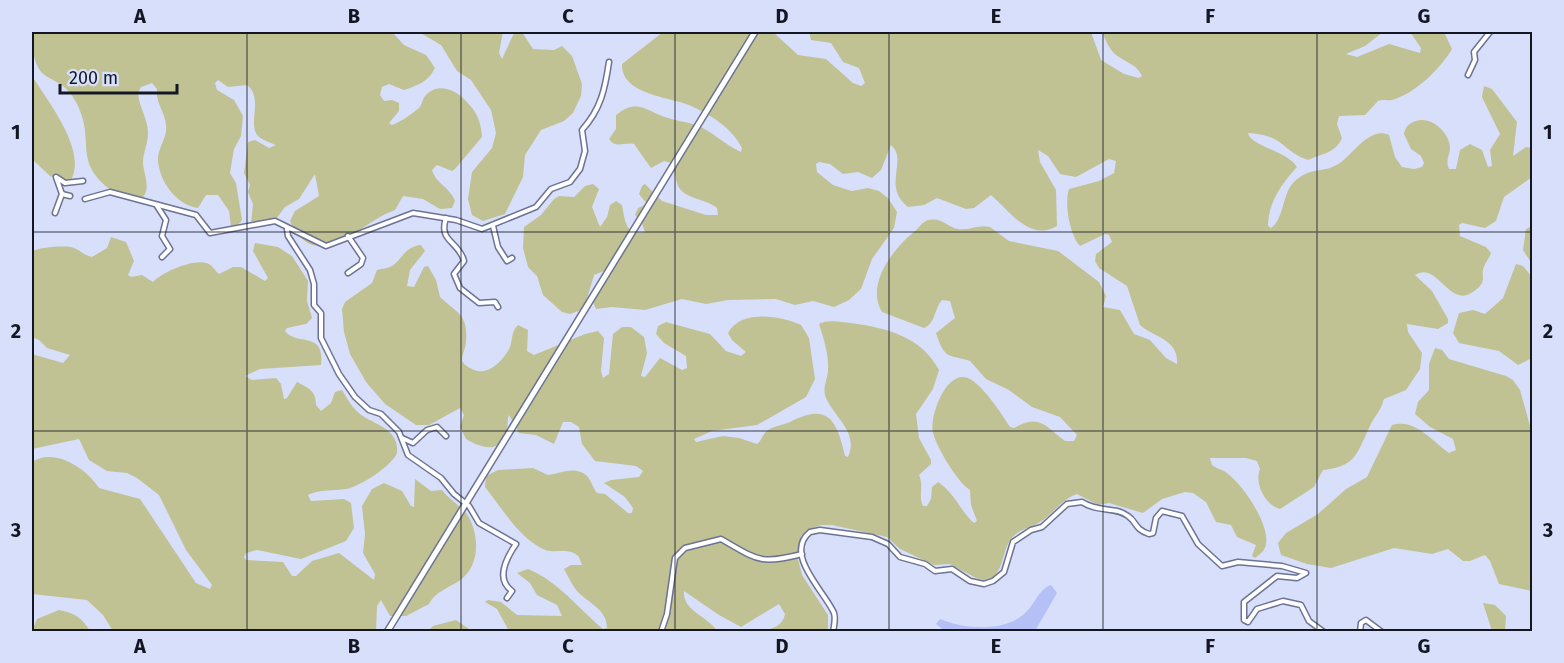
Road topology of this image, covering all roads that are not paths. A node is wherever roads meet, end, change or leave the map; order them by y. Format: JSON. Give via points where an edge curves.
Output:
{"nodes":[{"id":1,"x":756,"y":32,"type":"edge"},
{"id":2,"x":1490,"y":32,"type":"edge"},
{"id":3,"x":609,"y":62,"type":"dead end"},
{"id":4,"x":1468,"y":75,"type":"dead end"},
{"id":5,"x":83,"y":181,"type":"dead end"},
{"id":6,"x":62,"y":194,"type":"junction"},
{"id":7,"x":70,"y":196,"type":"dead end"},
{"id":8,"x":85,"y":199,"type":"dead end"},
{"id":9,"x":156,"y":206,"type":"junction"},
{"id":10,"x":56,"y":213,"type":"dead end"},
{"id":11,"x":446,"y":218,"type":"junction"},
{"id":12,"x":493,"y":226,"type":"junction"},
{"id":13,"x":287,"y":228,"type":"junction"},
{"id":14,"x":348,"y":236,"type":"junction"},
{"id":15,"x":162,"y":257,"type":"dead end"},
{"id":16,"x":512,"y":258,"type":"dead end"},
{"id":17,"x":348,"y":273,"type":"dead end"},
{"id":18,"x":498,"y":307,"type":"dead end"},
{"id":19,"x":446,"y":436,"type":"dead end"},
{"id":20,"x":401,"y":438,"type":"junction"},
{"id":21,"x":466,"y":503,"type":"junction"},
{"id":22,"x":802,"y":554,"type":"junction"},
{"id":23,"x":507,"y":598,"type":"dead end"},
{"id":24,"x":387,"y":632,"type":"edge"},
{"id":25,"x":661,"y":632,"type":"edge"},
{"id":26,"x":833,"y":632,"type":"edge"},
{"id":27,"x":1324,"y":632,"type":"edge"},
{"id":28,"x":1360,"y":632,"type":"edge"},
{"id":29,"x":1382,"y":632,"type":"edge"}],
"edges":[{"from":1,"to":21,"type":"street"},
{"from":2,"to":4,"type":"street","via":[[1474,52]]},
{"from":3,"to":12,"type":"street","via":[[604,94],[594,117],[582,130],[585,151],[580,169],[570,182],[551,189],[536,207]]},
{"from":5,"to":6,"type":"street","via":[[65,183],[56,177]]},
{"from":6,"to":7,"type":"street"},
{"from":6,"to":10,"type":"street"},
{"from":8,"to":9,"type":"street","via":[[110,192]]},
{"from":9,"to":13,"type":"street","via":[[196,215],[210,233],[275,221]]},
{"from":9,"to":15,"type":"street","via":[[166,220],[162,236],[170,249]]},
{"from":11,"to":12,"type":"street","via":[[482,229]]},
{"from":11,"to":14,"type":"street","via":[[413,213]]},
{"from":11,"to":18,"type":"street","via":[[444,235],[464,261],[454,274],[460,288],[479,303],[495,302]]},
{"from":12,"to":16,"type":"street","via":[[498,247],[507,261]]},
{"from":13,"to":14,"type":"street","via":[[326,246]]},
{"from":13,"to":20,"type":"street","via":[[310,270],[314,304],[321,313],[321,338],[339,374],[355,397],[369,410],[381,414]]},
{"from":14,"to":17,"type":"street","via":[[363,258]]},
{"from":19,"to":20,"type":"street","via":[[437,427],[427,430],[413,443]]},
{"from":20,"to":21,"type":"street","via":[[408,455],[441,478]]},
{"from":21,"to":23,"type":"street","via":[[479,523],[516,544],[504,562],[504,578],[512,591]]},
{"from":21,"to":24,"type":"street"},
{"from":22,"to":25,"type":"street","via":[[758,561],[721,539],[685,548],[675,558],[668,614]]},
{"from":22,"to":26,"type":"street","via":[[808,574],[833,612]]},
{"from":22,"to":27,"type":"street","via":[[804,538],[814,530],[860,535],[881,540],[900,557],[935,571],[952,569],[964,579],[984,584],[1004,572],[1013,542],[1042,527],[1071,502],[1128,516],[1136,528],[1151,535],[1156,518],[1168,510],[1185,517],[1198,544],[1222,566],[1244,562],[1306,573],[1297,578],[1277,576],[1246,599],[1245,622],[1257,609],[1283,601],[1300,605],[1309,621]]},
{"from":28,"to":29,"type":"street","via":[[1361,623],[1366,620]]}]}
